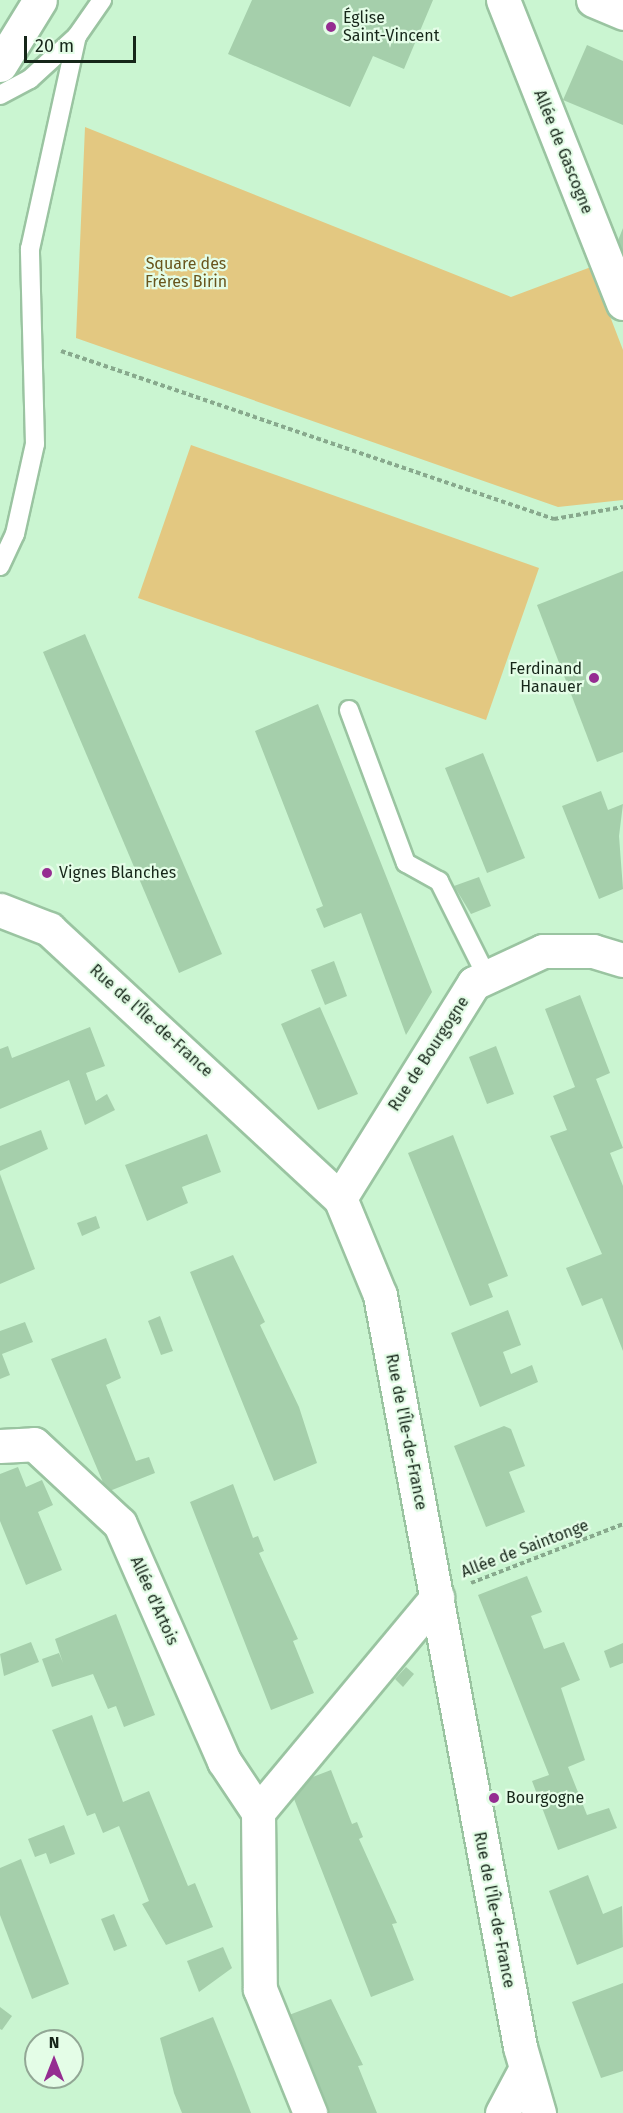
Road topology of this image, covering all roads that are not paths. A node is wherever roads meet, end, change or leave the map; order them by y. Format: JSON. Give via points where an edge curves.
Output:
{"nodes":[{"id":1,"x":40,"y":0,"type":"edge"},
{"id":2,"x":51,"y":0,"type":"edge"},
{"id":3,"x":102,"y":0,"type":"edge"},
{"id":4,"x":503,"y":0,"type":"edge"},
{"id":5,"x":593,"y":0,"type":"edge"},
{"id":6,"x":623,"y":13,"type":"edge"},
{"id":7,"x":20,"y":30,"type":"junction"},
{"id":8,"x":77,"y":36,"type":"junction"},
{"id":9,"x":0,"y":65,"type":"edge"},
{"id":10,"x":0,"y":95,"type":"edge"},
{"id":11,"x":623,"y":303,"type":"edge"},
{"id":12,"x":0,"y":566,"type":"edge"},
{"id":13,"x":349,"y":710,"type":"dead end"},
{"id":14,"x":0,"y":910,"type":"edge"},
{"id":15,"x":623,"y":960,"type":"edge"},
{"id":16,"x":487,"y":976,"type":"junction"},
{"id":17,"x":340,"y":1198,"type":"junction"},
{"id":18,"x":0,"y":1446,"type":"edge"},
{"id":19,"x":437,"y":1597,"type":"junction"},
{"id":20,"x":258,"y":1812,"type":"junction"},
{"id":21,"x":525,"y":2070,"type":"junction"},
{"id":22,"x":310,"y":2113,"type":"edge"},
{"id":23,"x":502,"y":2113,"type":"edge"},
{"id":24,"x":539,"y":2113,"type":"edge"}],
"edges":[{"from":1,"to":7,"type":"street"},
{"from":2,"to":7,"type":"street"},
{"from":3,"to":8,"type":"lane"},
{"from":4,"to":11,"type":"street","name":"Allée de Gascogne"},
{"from":5,"to":6,"type":"street"},
{"from":7,"to":9,"type":"street"},
{"from":8,"to":10,"type":"lane","via":[[30,80]]},
{"from":8,"to":12,"type":"lane","via":[[30,249],[35,444],[15,534]]},
{"from":13,"to":16,"type":"lane","via":[[406,863],[439,881]]},
{"from":14,"to":17,"type":"street","name":"Rue de l'Île-de-France","via":[[49,929]]},
{"from":15,"to":16,"type":"street","name":"Rue de Bourgogne","via":[[593,951],[543,951]]},
{"from":16,"to":17,"type":"street","name":"Rue de Bourgogne","via":[[474,983]]},
{"from":17,"to":19,"type":"street","name":"Rue de l'Île-de-France","via":[[380,1295]]},
{"from":18,"to":20,"type":"street","name":"Allée d'Artois","via":[[34,1444],[120,1524],[224,1761]]},
{"from":19,"to":20,"type":"street"},
{"from":19,"to":21,"type":"street","name":"Rue de l'Île-de-France"},
{"from":20,"to":22,"type":"street","via":[[260,1989]]},
{"from":21,"to":23,"type":"street"},
{"from":21,"to":24,"type":"street","name":"Rue de l'Île-de-France"}]}
